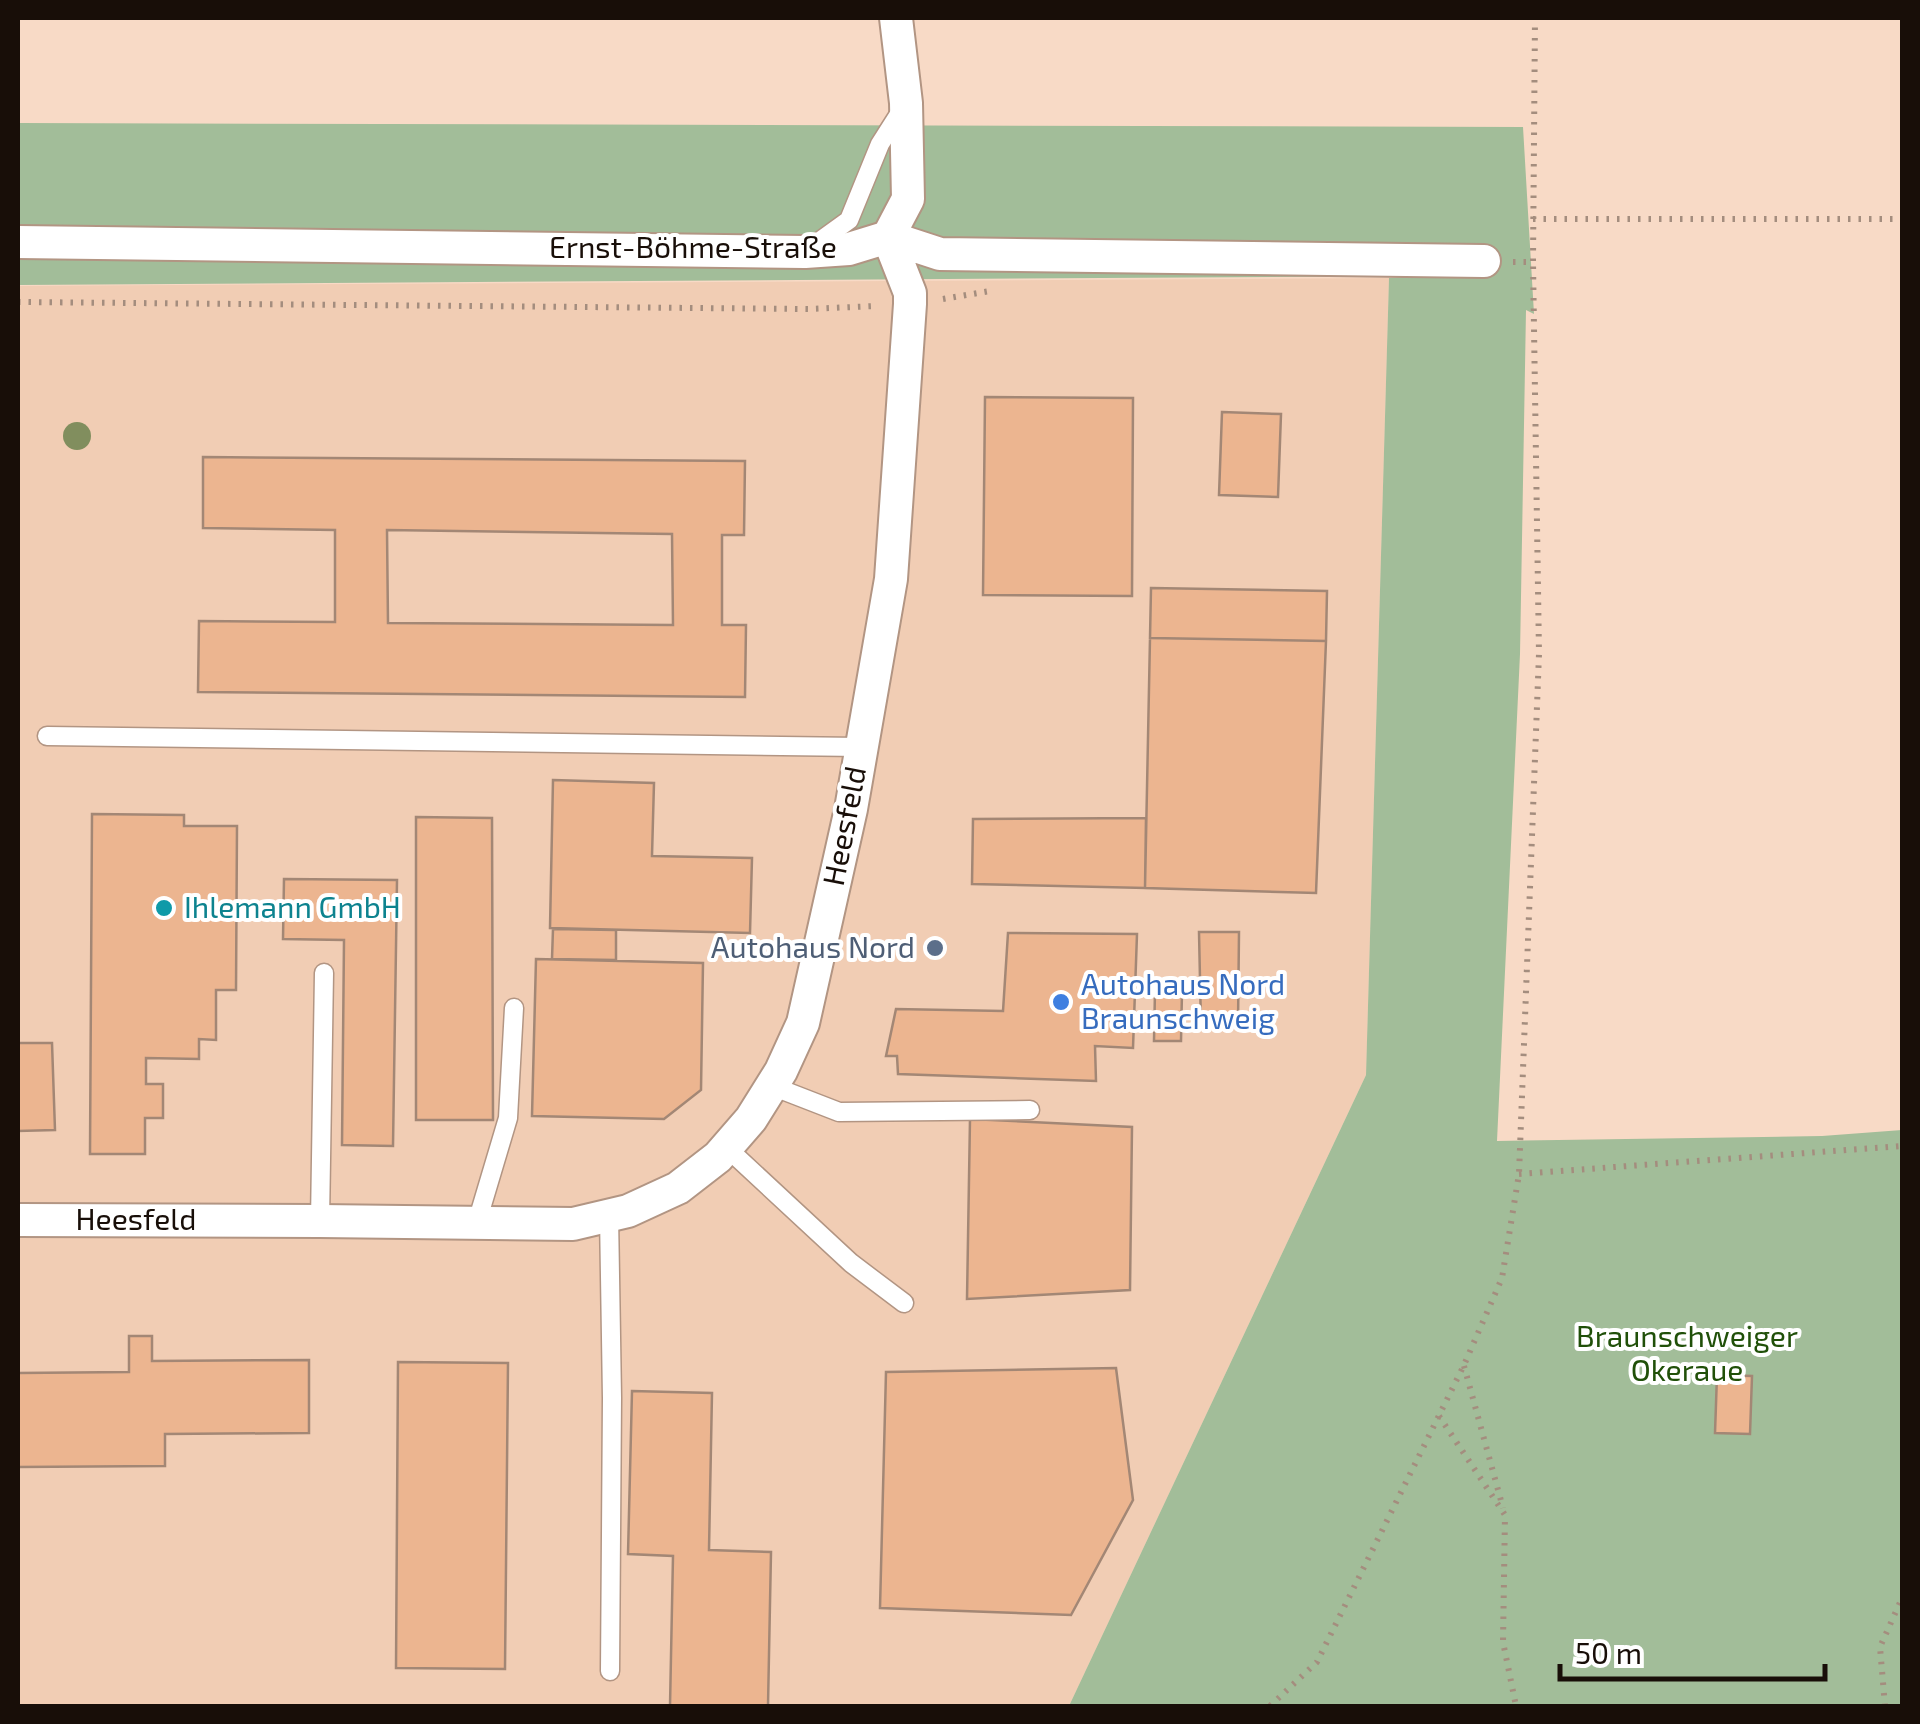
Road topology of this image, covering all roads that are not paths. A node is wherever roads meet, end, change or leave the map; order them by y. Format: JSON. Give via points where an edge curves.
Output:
{"nodes":[{"id":1,"x":896,"y":18,"type":"edge"},
{"id":2,"x":906,"y":103,"type":"junction"},
{"id":3,"x":888,"y":237,"type":"junction"},
{"id":4,"x":18,"y":242,"type":"edge"},
{"id":5,"x":805,"y":252,"type":"junction"},
{"id":6,"x":1484,"y":261,"type":"road end"},
{"id":7,"x":48,"y":736,"type":"dead end"},
{"id":8,"x":860,"y":747,"type":"junction"},
{"id":9,"x":324,"y":973,"type":"dead end"},
{"id":10,"x":514,"y":1008,"type":"dead end"},
{"id":11,"x":772,"y":1086,"type":"junction"},
{"id":12,"x":1030,"y":1110,"type":"dead end"},
{"id":13,"x":726,"y":1147,"type":"junction"},
{"id":14,"x":609,"y":1215,"type":"junction"},
{"id":15,"x":18,"y":1220,"type":"edge"},
{"id":16,"x":320,"y":1220,"type":"junction"},
{"id":17,"x":477,"y":1222,"type":"junction"},
{"id":18,"x":904,"y":1303,"type":"dead end"},
{"id":19,"x":610,"y":1671,"type":"dead end"}],
"edges":[{"from":1,"to":2,"type":"street"},
{"from":2,"to":3,"type":"street","via":[[908,199]]},
{"from":2,"to":5,"type":"lane","via":[[880,144],[849,220]]},
{"from":3,"to":5,"type":"street","name":"Ernst-Böhme-Straße"},
{"from":3,"to":6,"type":"street","via":[[940,254]]},
{"from":3,"to":8,"type":"street","name":"Heesfeld","via":[[910,304],[891,579]]},
{"from":4,"to":5,"type":"street","name":"Ernst-Böhme-Straße"},
{"from":7,"to":8,"type":"lane"},
{"from":8,"to":11,"type":"street","name":"Heesfeld","via":[[803,1023]]},
{"from":9,"to":16,"type":"lane"},
{"from":10,"to":17,"type":"lane","via":[[508,1118]]},
{"from":11,"to":12,"type":"lane","via":[[839,1112]]},
{"from":11,"to":13,"type":"street","name":"Heesfeld"},
{"from":13,"to":14,"type":"street","name":"Heesfeld","via":[[678,1188]]},
{"from":13,"to":18,"type":"lane"},
{"from":14,"to":17,"type":"street","name":"Heesfeld","via":[[573,1224]]},
{"from":14,"to":19,"type":"lane"},
{"from":15,"to":16,"type":"street","name":"Heesfeld"},
{"from":16,"to":17,"type":"street","name":"Heesfeld"}]}
